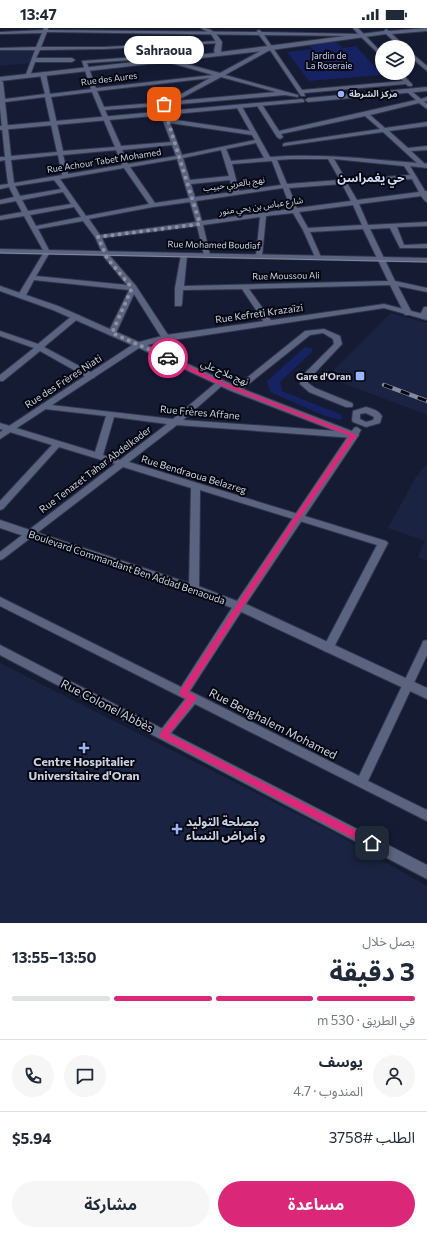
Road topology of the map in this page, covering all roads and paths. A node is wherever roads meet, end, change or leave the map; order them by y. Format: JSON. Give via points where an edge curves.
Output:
{"nodes":[{"id":1,"x":204,"y":28,"type":"edge"},
{"id":2,"x":257,"y":28,"type":"edge"},
{"id":3,"x":306,"y":28,"type":"edge"},
{"id":4,"x":355,"y":28,"type":"edge"},
{"id":5,"x":383,"y":28,"type":"edge"},
{"id":6,"x":45,"y":29,"type":"edge"},
{"id":7,"x":427,"y":29,"type":"edge"},
{"id":8,"x":23,"y":30,"type":"edge"},
{"id":9,"x":92,"y":30,"type":"edge"},
{"id":10,"x":113,"y":30,"type":"edge"},
{"id":11,"x":168,"y":30,"type":"edge"},
{"id":12,"x":0,"y":33,"type":"edge"},
{"id":13,"x":213,"y":33,"type":"junction"},
{"id":14,"x":388,"y":33,"type":"junction"},
{"id":15,"x":261,"y":34,"type":"junction"},
{"id":16,"x":311,"y":34,"type":"junction"},
{"id":17,"x":362,"y":35,"type":"junction"},
{"id":18,"x":110,"y":37,"type":"dead end"},
{"id":19,"x":396,"y":40,"type":"edge"},
{"id":20,"x":219,"y":42,"type":"junction"},
{"id":21,"x":318,"y":42,"type":"junction"},
{"id":22,"x":107,"y":43,"type":"dead end"},
{"id":23,"x":166,"y":45,"type":"junction"},
{"id":24,"x":37,"y":48,"type":"junction"},
{"id":25,"x":104,"y":48,"type":"junction"},
{"id":26,"x":270,"y":48,"type":"junction"},
{"id":27,"x":0,"y":49,"type":"edge"},
{"id":28,"x":375,"y":49,"type":"edge"},
{"id":29,"x":218,"y":54,"type":"junction"},
{"id":30,"x":166,"y":58,"type":"junction"},
{"id":31,"x":415,"y":58,"type":"edge"},
{"id":32,"x":33,"y":60,"type":"junction"},
{"id":33,"x":72,"y":60,"type":"dead end"},
{"id":34,"x":102,"y":61,"type":"junction"},
{"id":35,"x":101,"y":67,"type":"junction"},
{"id":36,"x":86,"y":69,"type":"junction"},
{"id":37,"x":427,"y":69,"type":"edge"},
{"id":38,"x":43,"y":74,"type":"junction"},
{"id":39,"x":221,"y":75,"type":"junction"},
{"id":40,"x":27,"y":76,"type":"junction"},
{"id":41,"x":0,"y":81,"type":"edge"},
{"id":42,"x":407,"y":82,"type":"joint"},
{"id":43,"x":427,"y":89,"type":"edge"},
{"id":44,"x":94,"y":90,"type":"junction"},
{"id":45,"x":412,"y":91,"type":"junction"},
{"id":46,"x":286,"y":93,"type":"junction"},
{"id":47,"x":47,"y":95,"type":"junction"},
{"id":48,"x":302,"y":97,"type":"junction"},
{"id":49,"x":427,"y":99,"type":"edge"},
{"id":50,"x":419,"y":100,"type":"junction"},
{"id":51,"x":1,"y":101,"type":"edge"},
{"id":52,"x":164,"y":104,"type":"junction"},
{"id":53,"x":259,"y":104,"type":"junction"},
{"id":54,"x":239,"y":106,"type":"junction"},
{"id":55,"x":427,"y":108,"type":"edge"},
{"id":56,"x":103,"y":109,"type":"junction"},
{"id":57,"x":164,"y":113,"type":"junction"},
{"id":58,"x":366,"y":114,"type":"junction"},
{"id":59,"x":106,"y":119,"type":"junction"},
{"id":60,"x":168,"y":121,"type":"junction"},
{"id":61,"x":53,"y":124,"type":"junction"},
{"id":62,"x":427,"y":124,"type":"edge"},
{"id":63,"x":2,"y":128,"type":"edge"},
{"id":64,"x":386,"y":131,"type":"junction"},
{"id":65,"x":253,"y":133,"type":"junction"},
{"id":66,"x":278,"y":133,"type":"junction"},
{"id":67,"x":258,"y":141,"type":"junction"},
{"id":68,"x":174,"y":143,"type":"junction"},
{"id":69,"x":285,"y":145,"type":"junction"},
{"id":70,"x":118,"y":148,"type":"junction"},
{"id":71,"x":223,"y":148,"type":"junction"},
{"id":72,"x":427,"y":148,"type":"edge"},
{"id":73,"x":408,"y":150,"type":"junction"},
{"id":74,"x":60,"y":154,"type":"junction"},
{"id":75,"x":179,"y":157,"type":"junction"},
{"id":76,"x":292,"y":157,"type":"junction"},
{"id":77,"x":330,"y":157,"type":"junction"},
{"id":78,"x":8,"y":158,"type":"junction"},
{"id":79,"x":0,"y":159,"type":"edge"},
{"id":80,"x":271,"y":159,"type":"junction"},
{"id":81,"x":229,"y":163,"type":"junction"},
{"id":82,"x":406,"y":164,"type":"junction"},
{"id":83,"x":126,"y":166,"type":"junction"},
{"id":84,"x":426,"y":166,"type":"edge"},
{"id":85,"x":65,"y":176,"type":"junction"},
{"id":86,"x":413,"y":177,"type":"junction"},
{"id":87,"x":56,"y":178,"type":"junction"},
{"id":88,"x":233,"y":178,"type":"junction"},
{"id":89,"x":342,"y":181,"type":"junction"},
{"id":90,"x":187,"y":182,"type":"junction"},
{"id":91,"x":11,"y":185,"type":"junction"},
{"id":92,"x":285,"y":186,"type":"junction"},
{"id":93,"x":0,"y":187,"type":"edge"},
{"id":94,"x":64,"y":190,"type":"junction"},
{"id":95,"x":236,"y":193,"type":"junction"},
{"id":96,"x":426,"y":196,"type":"edge"},
{"id":97,"x":18,"y":198,"type":"junction"},
{"id":98,"x":192,"y":199,"type":"junction"},
{"id":99,"x":0,"y":202,"type":"edge"},
{"id":100,"x":355,"y":203,"type":"junction"},
{"id":101,"x":75,"y":205,"type":"junction"},
{"id":102,"x":153,"y":205,"type":"junction"},
{"id":103,"x":295,"y":210,"type":"junction"},
{"id":104,"x":27,"y":213,"type":"junction"},
{"id":105,"x":263,"y":216,"type":"junction"},
{"id":106,"x":0,"y":218,"type":"edge"},
{"id":107,"x":84,"y":218,"type":"junction"},
{"id":108,"x":200,"y":224,"type":"junction"},
{"id":109,"x":427,"y":224,"type":"edge"},
{"id":110,"x":393,"y":226,"type":"junction"},
{"id":111,"x":35,"y":228,"type":"junction"},
{"id":112,"x":367,"y":228,"type":"junction"},
{"id":113,"x":306,"y":230,"type":"junction"},
{"id":114,"x":98,"y":237,"type":"junction"},
{"id":115,"x":427,"y":246,"type":"edge"},
{"id":116,"x":0,"y":251,"type":"edge"},
{"id":117,"x":47,"y":252,"type":"junction"},
{"id":118,"x":106,"y":253,"type":"junction"},
{"id":119,"x":184,"y":255,"type":"junction"},
{"id":120,"x":207,"y":255,"type":"junction"},
{"id":121,"x":259,"y":256,"type":"junction"},
{"id":122,"x":318,"y":257,"type":"junction"},
{"id":123,"x":381,"y":259,"type":"junction"},
{"id":124,"x":427,"y":260,"type":"edge"},
{"id":125,"x":33,"y":278,"type":"junction"},
{"id":126,"x":393,"y":283,"type":"junction"},
{"id":127,"x":244,"y":286,"type":"junction"},
{"id":128,"x":0,"y":288,"type":"edge"},
{"id":129,"x":132,"y":288,"type":"junction"},
{"id":130,"x":179,"y":288,"type":"junction"},
{"id":131,"x":427,"y":290,"type":"edge"},
{"id":132,"x":22,"y":295,"type":"junction"},
{"id":133,"x":178,"y":304,"type":"dead end"},
{"id":134,"x":408,"y":313,"type":"junction"},
{"id":135,"x":426,"y":315,"type":"edge"},
{"id":136,"x":76,"y":317,"type":"junction"},
{"id":137,"x":269,"y":323,"type":"junction"},
{"id":138,"x":0,"y":333,"type":"edge"},
{"id":139,"x":112,"y":333,"type":"junction"},
{"id":140,"x":166,"y":338,"type":"junction"},
{"id":141,"x":138,"y":345,"type":"junction"},
{"id":142,"x":39,"y":347,"type":"junction"},
{"id":143,"x":91,"y":376,"type":"junction"},
{"id":144,"x":0,"y":379,"type":"edge"},
{"id":145,"x":220,"y":383,"type":"junction"},
{"id":146,"x":237,"y":389,"type":"junction"},
{"id":147,"x":349,"y":405,"type":"junction"},
{"id":148,"x":45,"y":406,"type":"junction"},
{"id":149,"x":370,"y":410,"type":"junction"},
{"id":150,"x":110,"y":414,"type":"junction"},
{"id":151,"x":174,"y":422,"type":"junction"},
{"id":152,"x":358,"y":425,"type":"junction"},
{"id":153,"x":0,"y":426,"type":"edge"},
{"id":154,"x":11,"y":430,"type":"junction"},
{"id":155,"x":0,"y":436,"type":"edge"},
{"id":156,"x":57,"y":444,"type":"junction"},
{"id":157,"x":98,"y":457,"type":"junction"},
{"id":158,"x":120,"y":464,"type":"junction"},
{"id":159,"x":196,"y":486,"type":"junction"},
{"id":160,"x":0,"y":507,"type":"edge"},
{"id":161,"x":298,"y":517,"type":"junction"},
{"id":162,"x":0,"y":524,"type":"edge"},
{"id":163,"x":28,"y":533,"type":"junction"},
{"id":164,"x":0,"y":557,"type":"edge"},
{"id":165,"x":194,"y":589,"type":"junction"},
{"id":166,"x":0,"y":601,"type":"edge"},
{"id":167,"x":239,"y":606,"type":"junction"},
{"id":168,"x":427,"y":644,"type":"edge"},
{"id":169,"x":328,"y":648,"type":"junction"},
{"id":170,"x":0,"y":650,"type":"edge"},
{"id":171,"x":408,"y":685,"type":"junction"},
{"id":172,"x":427,"y":694,"type":"edge"},
{"id":173,"x":188,"y":695,"type":"junction"},
{"id":174,"x":163,"y":735,"type":"junction"},
{"id":175,"x":361,"y":783,"type":"junction"},
{"id":176,"x":427,"y":816,"type":"edge"},
{"id":177,"x":427,"y":872,"type":"edge"}],
"edges":[{"from":1,"to":13,"type":"main road"},
{"from":2,"to":15,"type":"street"},
{"from":3,"to":16,"type":"street"},
{"from":4,"to":17,"type":"street"},
{"from":5,"to":14,"type":"main road"},
{"from":6,"to":8,"type":"street"},
{"from":6,"to":9,"type":"street"},
{"from":6,"to":24,"type":"street"},
{"from":7,"to":14,"type":"main road"},
{"from":8,"to":12,"type":"street"},
{"from":9,"to":10,"type":"street"},
{"from":10,"to":11,"type":"street"},
{"from":10,"to":18,"type":"street"},
{"from":11,"to":13,"type":"street"},
{"from":11,"to":23,"type":"street"},
{"from":13,"to":15,"type":"street"},
{"from":13,"to":20,"type":"main road"},
{"from":14,"to":17,"type":"main road"},
{"from":14,"to":19,"type":"main road"},
{"from":15,"to":16,"type":"street"},
{"from":15,"to":26,"type":"street"},
{"from":16,"to":17,"type":"street"},
{"from":16,"to":21,"type":"street"},
{"from":17,"to":21,"type":"main road"},
{"from":17,"to":28,"type":"street"},
{"from":20,"to":23,"type":"street"},
{"from":20,"to":29,"type":"main road"},
{"from":21,"to":26,"type":"main road"},
{"from":22,"to":25,"type":"street"},
{"from":23,"to":25,"type":"street"},
{"from":23,"to":30,"type":"street"},
{"from":24,"to":25,"type":"street"},
{"from":24,"to":27,"type":"street"},
{"from":24,"to":32,"type":"street"},
{"from":25,"to":34,"type":"street"},
{"from":26,"to":29,"type":"main road"},
{"from":26,"to":39,"type":"street"},
{"from":26,"to":48,"type":"street"},
{"from":29,"to":30,"type":"main road"},
{"from":30,"to":34,"type":"street"},
{"from":30,"to":35,"type":"main road"},
{"from":30,"to":39,"type":"street"},
{"from":31,"to":37,"type":"main road"},
{"from":32,"to":33,"type":"street"},
{"from":32,"to":40,"type":"street"},
{"from":34,"to":35,"type":"street"},
{"from":34,"to":36,"type":"street","via":[[84,62]]},
{"from":35,"to":36,"type":"main road"},
{"from":36,"to":38,"type":"main road"},
{"from":36,"to":44,"type":"street"},
{"from":38,"to":40,"type":"main road"},
{"from":38,"to":47,"type":"street"},
{"from":39,"to":44,"type":"street","name":"Rue des Aures"},
{"from":39,"to":46,"type":"street"},
{"from":39,"to":52,"type":"street"},
{"from":40,"to":41,"type":"main road"},
{"from":41,"to":51,"type":"street"},
{"from":42,"to":45,"type":"street"},
{"from":42,"to":48,"type":"street"},
{"from":43,"to":45,"type":"main road"},
{"from":44,"to":47,"type":"street","name":"Rue des Aures"},
{"from":44,"to":56,"type":"street"},
{"from":45,"to":48,"type":"main road"},
{"from":45,"to":50,"type":"street"},
{"from":46,"to":48,"type":"street"},
{"from":46,"to":52,"type":"street"},
{"from":47,"to":51,"type":"street","name":"Rue des Aures"},
{"from":47,"to":61,"type":"street"},
{"from":48,"to":53,"type":"main road"},
{"from":49,"to":50,"type":"street"},
{"from":50,"to":55,"type":"street"},
{"from":50,"to":58,"type":"street"},
{"from":51,"to":63,"type":"street"},
{"from":52,"to":56,"type":"street"},
{"from":52,"to":57,"type":"street","via":[[161,107]]},
{"from":53,"to":54,"type":"main road"},
{"from":53,"to":66,"type":"street"},
{"from":54,"to":57,"type":"main road"},
{"from":54,"to":65,"type":"street"},
{"from":56,"to":59,"type":"street"},
{"from":57,"to":59,"type":"main road"},
{"from":57,"to":60,"type":"street"},
{"from":58,"to":64,"type":"street"},
{"from":58,"to":66,"type":"street"},
{"from":59,"to":61,"type":"main road"},
{"from":59,"to":70,"type":"street"},
{"from":60,"to":65,"type":"street"},
{"from":60,"to":68,"type":"street"},
{"from":61,"to":63,"type":"main road"},
{"from":61,"to":74,"type":"street"},
{"from":62,"to":64,"type":"street"},
{"from":63,"to":78,"type":"street"},
{"from":64,"to":69,"type":"street"},
{"from":64,"to":73,"type":"street"},
{"from":65,"to":67,"type":"street"},
{"from":66,"to":69,"type":"street"},
{"from":67,"to":71,"type":"street","name":"Rue Achour Tabet Mohamed"},
{"from":67,"to":80,"type":"street"},
{"from":68,"to":70,"type":"street"},
{"from":68,"to":75,"type":"street"},
{"from":69,"to":76,"type":"street"},
{"from":70,"to":74,"type":"street"},
{"from":70,"to":83,"type":"street"},
{"from":71,"to":75,"type":"street","name":"Rue Achour Tabet Mohamed"},
{"from":71,"to":81,"type":"street"},
{"from":72,"to":73,"type":"street"},
{"from":73,"to":84,"type":"street"},
{"from":74,"to":78,"type":"street"},
{"from":74,"to":85,"type":"street"},
{"from":75,"to":83,"type":"street","name":"Rue Achour Tabet Mohamed"},
{"from":75,"to":90,"type":"street"},
{"from":76,"to":77,"type":"street"},
{"from":76,"to":80,"type":"street"},
{"from":77,"to":82,"type":"street"},
{"from":77,"to":89,"type":"street"},
{"from":78,"to":79,"type":"street"},
{"from":78,"to":91,"type":"street"},
{"from":80,"to":81,"type":"street"},
{"from":80,"to":92,"type":"street"},
{"from":81,"to":88,"type":"street"},
{"from":82,"to":84,"type":"street"},
{"from":82,"to":86,"type":"street"},
{"from":83,"to":85,"type":"street","name":"Rue Achour Tabet Mohamed"},
{"from":83,"to":102,"type":"street"},
{"from":85,"to":87,"type":"street","name":"Rue Achour Tabet Mohamed"},
{"from":86,"to":89,"type":"street","name":"نهج بالعربي حبيب"},
{"from":86,"to":96,"type":"street"},
{"from":87,"to":91,"type":"street","name":"Rue Achour Tabet Mohamed"},
{"from":87,"to":94,"type":"street"},
{"from":88,"to":90,"type":"street"},
{"from":88,"to":95,"type":"street"},
{"from":89,"to":92,"type":"street","name":"نهج بالعربي حبيب"},
{"from":89,"to":100,"type":"street"},
{"from":90,"to":98,"type":"street"},
{"from":91,"to":93,"type":"street","name":"Rue Achour Tabet Mohamed"},
{"from":91,"to":97,"type":"street"},
{"from":92,"to":95,"type":"street","name":"نهج بالعربي حبيب"},
{"from":92,"to":103,"type":"street"},
{"from":94,"to":97,"type":"street"},
{"from":94,"to":101,"type":"street"},
{"from":95,"to":98,"type":"street","name":"نهج بالعربي حبيب"},
{"from":96,"to":100,"type":"street","name":"شارع عباس بن يحي منور"},
{"from":97,"to":99,"type":"street"},
{"from":97,"to":104,"type":"street"},
{"from":98,"to":102,"type":"street","name":"نهج بالعربي حبيب"},
{"from":98,"to":108,"type":"street"},
{"from":100,"to":103,"type":"street","name":"شارع عباس بن يحي منور"},
{"from":100,"to":112,"type":"street"},
{"from":101,"to":104,"type":"street"},
{"from":101,"to":107,"type":"street"},
{"from":102,"to":107,"type":"street","name":"نهج بالعربي حبيب"},
{"from":103,"to":105,"type":"street","name":"شارع عباس بن يحي منور"},
{"from":103,"to":113,"type":"street"},
{"from":104,"to":106,"type":"street"},
{"from":104,"to":111,"type":"street"},
{"from":105,"to":108,"type":"street","name":"شارع عباس بن يحي منور"},
{"from":105,"to":121,"type":"street"},
{"from":107,"to":111,"type":"street","name":"نهج بالعربي حبيب"},
{"from":107,"to":114,"type":"street"},
{"from":108,"to":114,"type":"street","name":"شارع عباس بن يحي منور"},
{"from":108,"to":120,"type":"street"},
{"from":109,"to":110,"type":"street"},
{"from":110,"to":112,"type":"street"},
{"from":110,"to":115,"type":"street","via":[[402,247]]},
{"from":111,"to":117,"type":"street"},
{"from":112,"to":113,"type":"street"},
{"from":112,"to":123,"type":"street"},
{"from":113,"to":122,"type":"street"},
{"from":114,"to":118,"type":"street"},
{"from":116,"to":117,"type":"main road","name":"Rue Mohamed Boudiaf"},
{"from":117,"to":118,"type":"main road","name":"Rue Mohamed Boudiaf"},
{"from":117,"to":125,"type":"street"},
{"from":118,"to":119,"type":"main road","name":"Rue Mohamed Boudiaf"},
{"from":118,"to":129,"type":"street","via":[[107,258]]},
{"from":119,"to":120,"type":"main road","name":"Rue Mohamed Boudiaf"},
{"from":119,"to":130,"type":"street"},
{"from":120,"to":121,"type":"main road","name":"Rue Mohamed Boudiaf"},
{"from":121,"to":122,"type":"main road","name":"Rue Mohamed Boudiaf"},
{"from":122,"to":123,"type":"main road","name":"Rue Mohamed Boudiaf"},
{"from":123,"to":124,"type":"main road","name":"Rue Mohamed Boudiaf"},
{"from":123,"to":126,"type":"street"},
{"from":125,"to":129,"type":"street"},
{"from":125,"to":132,"type":"street"},
{"from":126,"to":127,"type":"street","name":"Rue Moussou Ali"},
{"from":126,"to":131,"type":"street","name":"Rue Moussou Ali"},
{"from":126,"to":134,"type":"street"},
{"from":127,"to":130,"type":"street","name":"Rue Moussou Ali"},
{"from":127,"to":137,"type":"street"},
{"from":128,"to":132,"type":"main road","name":"نهج ملاح علي"},
{"from":129,"to":139,"type":"street"},
{"from":129,"to":140,"type":"street"},
{"from":130,"to":133,"type":"street"},
{"from":132,"to":136,"type":"main road","name":"نهج ملاح علي"},
{"from":134,"to":135,"type":"main road"},
{"from":134,"to":137,"type":"main road","name":"Rue Kefreti Krazaïzi","via":[[384,306]]},
{"from":136,"to":139,"type":"main road","name":"نهج ملاح علي"},
{"from":136,"to":142,"type":"street"},
{"from":137,"to":140,"type":"main road","name":"Rue Kefreti Krazaïzi"},
{"from":138,"to":142,"type":"street"},
{"from":139,"to":141,"type":"main road","name":"نهج ملاح علي"},
{"from":140,"to":141,"type":"main road","name":"Rue Kefreti Krazaïzi"},
{"from":141,"to":143,"type":"main road","name":"Rue des Frères Niati"},
{"from":141,"to":145,"type":"main road","name":"نهج ملاح علي"},
{"from":142,"to":143,"type":"street"},
{"from":142,"to":144,"type":"street"},
{"from":143,"to":148,"type":"main road","name":"Rue des Frères Niati"},
{"from":145,"to":146,"type":"main road","name":"نهج ملاح علي"},
{"from":145,"to":151,"type":"street","name":"Rue Tenazet Tahar Abdelkader"},
{"from":146,"to":147,"type":"street","via":[[308,333],[324,331],[337,338],[338,344],[305,378],[304,384],[312,390]]},
{"from":146,"to":152,"type":"main road","name":"نهج ملاح علي"},
{"from":147,"to":149,"type":"street"},
{"from":147,"to":152,"type":"street"},
{"from":148,"to":150,"type":"street","name":"Rue Frères Affane"},
{"from":148,"to":154,"type":"main road","name":"Rue des Frères Niati"},
{"from":149,"to":152,"type":"street","via":[[362,410]]},
{"from":149,"to":152,"type":"street","via":[[378,418],[375,422]]},
{"from":150,"to":151,"type":"street","name":"Rue Frères Affane"},
{"from":150,"to":157,"type":"street"},
{"from":151,"to":152,"type":"street","name":"Rue Frères Affane"},
{"from":151,"to":158,"type":"street","name":"Rue Tenazet Tahar Abdelkader"},
{"from":152,"to":161,"type":"main road"},
{"from":153,"to":154,"type":"street","name":"Rue Bendraoua Belazreg"},
{"from":154,"to":155,"type":"main road","name":"Rue des Frères Niati"},
{"from":154,"to":156,"type":"street","name":"Rue Bendraoua Belazreg"},
{"from":156,"to":157,"type":"street","name":"Rue Bendraoua Belazreg"},
{"from":156,"to":160,"type":"street"},
{"from":157,"to":158,"type":"street","name":"Rue Bendraoua Belazreg"},
{"from":158,"to":159,"type":"street","name":"Rue Bendraoua Belazreg"},
{"from":158,"to":163,"type":"street","name":"Rue Tenazet Tahar Abdelkader"},
{"from":159,"to":161,"type":"street","name":"Rue Bendraoua Belazreg"},
{"from":159,"to":165,"type":"street"},
{"from":161,"to":167,"type":"main road"},
{"from":161,"to":169,"type":"street","name":"Rue Bendraoua Belazreg","via":[[383,543]]},
{"from":162,"to":163,"type":"main road","name":"Boulevard Commandant Ben Addad Benaouda"},
{"from":163,"to":164,"type":"street","name":"Rue Tenazet Tahar Abdelkader"},
{"from":163,"to":165,"type":"main road","name":"Boulevard Commandant Ben Addad Benaouda"},
{"from":165,"to":167,"type":"main road","name":"Boulevard Commandant Ben Addad Benaouda"},
{"from":166,"to":173,"type":"street","name":"Rue Benghalem Mohamed"},
{"from":167,"to":169,"type":"main road","name":"Boulevard Commandant Ben Addad Benaouda"},
{"from":167,"to":173,"type":"street"},
{"from":168,"to":171,"type":"street"},
{"from":169,"to":171,"type":"main road","name":"Boulevard Commandant Ben Addad Benaouda"},
{"from":170,"to":174,"type":"main road","name":"Rue Colonel Abbès"},
{"from":171,"to":172,"type":"main road","name":"Boulevard Commandant Ben Addad Benaouda"},
{"from":171,"to":175,"type":"street"},
{"from":173,"to":174,"type":"street"},
{"from":173,"to":175,"type":"street","name":"Rue Benghalem Mohamed"},
{"from":174,"to":177,"type":"main road","name":"Rue Colonel Abbès"},
{"from":175,"to":176,"type":"street","name":"Rue Benghalem Mohamed"}]}
